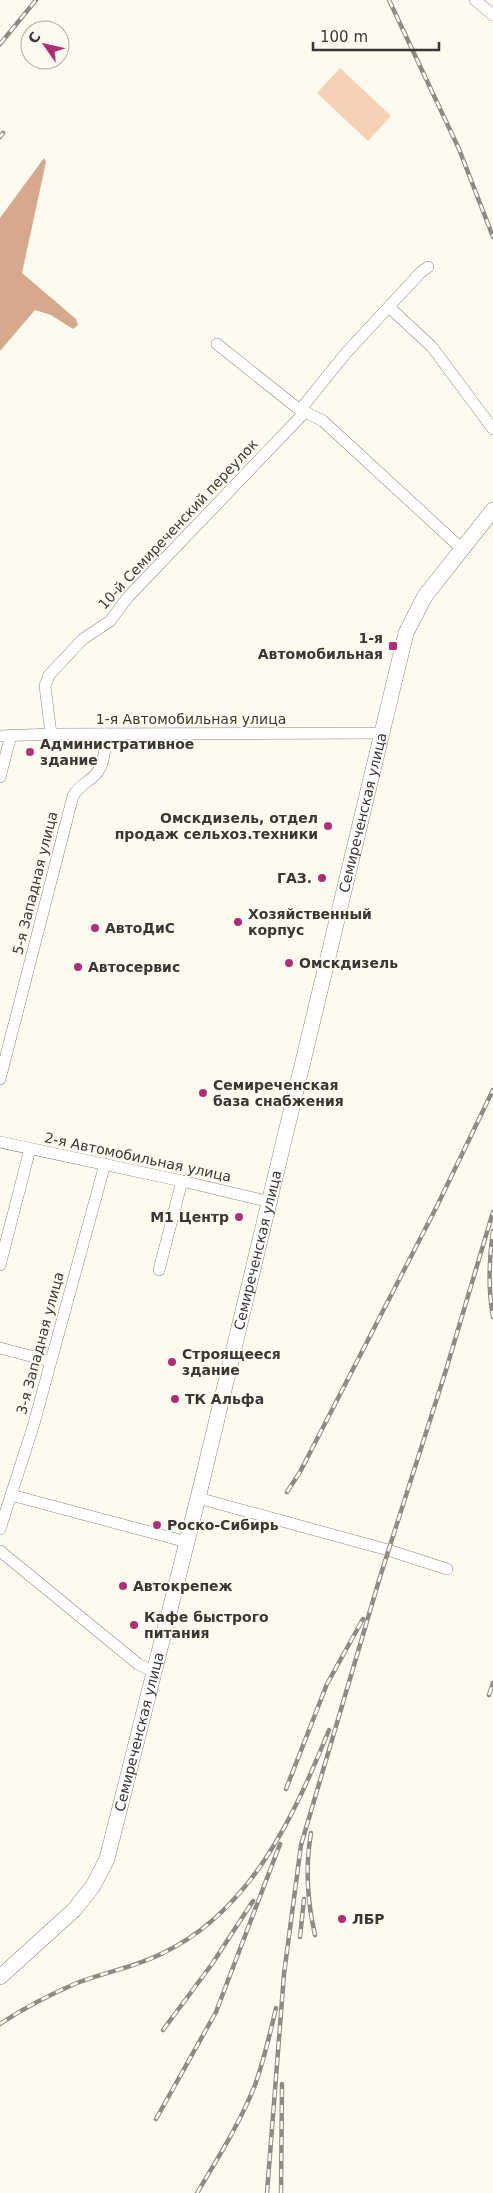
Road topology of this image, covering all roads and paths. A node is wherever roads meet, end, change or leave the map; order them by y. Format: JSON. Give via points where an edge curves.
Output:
{"nodes":[{"id":1,"x":475,"y":0,"type":"edge"},
{"id":2,"x":493,"y":15,"type":"edge"},
{"id":3,"x":428,"y":267,"type":"dead end"},
{"id":4,"x":389,"y":306,"type":"junction"},
{"id":5,"x":217,"y":344,"type":"dead end"},
{"id":6,"x":303,"y":411,"type":"junction"},
{"id":7,"x":493,"y":429,"type":"edge"},
{"id":8,"x":493,"y":510,"type":"edge"},
{"id":9,"x":462,"y":549,"type":"junction"},
{"id":10,"x":383,"y":733,"type":"junction"},
{"id":11,"x":51,"y":734,"type":"junction"},
{"id":12,"x":106,"y":734,"type":"junction"},
{"id":13,"x":5,"y":735,"type":"edge"},
{"id":14,"x":0,"y":778,"type":"edge"},
{"id":15,"x":0,"y":1079,"type":"edge"},
{"id":16,"x":0,"y":1142,"type":"edge"},
{"id":17,"x":30,"y":1149,"type":"junction"},
{"id":18,"x":105,"y":1164,"type":"junction"},
{"id":19,"x":182,"y":1181,"type":"junction"},
{"id":20,"x":270,"y":1202,"type":"junction"},
{"id":21,"x":0,"y":1265,"type":"edge"},
{"id":22,"x":159,"y":1270,"type":"dead end"},
{"id":23,"x":0,"y":1348,"type":"edge"},
{"id":24,"x":50,"y":1361,"type":"junction"},
{"id":25,"x":11,"y":1495,"type":"junction"},
{"id":26,"x":198,"y":1498,"type":"junction"},
{"id":27,"x":0,"y":1529,"type":"edge"},
{"id":28,"x":187,"y":1542,"type":"junction"},
{"id":29,"x":0,"y":1551,"type":"edge"},
{"id":30,"x":447,"y":1569,"type":"dead end"},
{"id":31,"x":154,"y":1672,"type":"junction"},
{"id":32,"x":0,"y":1977,"type":"edge"}],
"edges":[{"from":1,"to":2,"type":"street"},
{"from":3,"to":4,"type":"street","name":"10-й Семиреченский переулок"},
{"from":4,"to":6,"type":"street","name":"10-й Семиреченский переулок","via":[[346,353]]},
{"from":4,"to":7,"type":"street","via":[[432,347]]},
{"from":5,"to":6,"type":"street"},
{"from":6,"to":9,"type":"street","via":[[323,421]]},
{"from":6,"to":11,"type":"street","name":"10-й Семиреченский переулок","via":[[110,620],[84,639],[49,675],[45,686]]},
{"from":8,"to":9,"type":"main road","name":"Семиреченская улица"},
{"from":9,"to":10,"type":"main road","name":"Семиреченская улица","via":[[425,596],[410,622]]},
{"from":10,"to":12,"type":"street","name":"1-я Автомобильная улица"},
{"from":10,"to":20,"type":"main road","name":"Семиреченская улица"},
{"from":11,"to":12,"type":"street","name":"1-я Автомобильная улица"},
{"from":11,"to":13,"type":"street","name":"1-я Автомобильная улица"},
{"from":12,"to":15,"type":"street","name":"5-я Западная улица","via":[[98,773],[79,787],[73,796]]},
{"from":13,"to":14,"type":"street"},
{"from":16,"to":17,"type":"street","name":"2-я Автомобильная улица"},
{"from":17,"to":18,"type":"street","name":"2-я Автомобильная улица"},
{"from":17,"to":21,"type":"street"},
{"from":18,"to":19,"type":"street","name":"2-я Автомобильная улица"},
{"from":18,"to":24,"type":"street","name":"3-я Западная улица"},
{"from":19,"to":20,"type":"street","name":"2-я Автомобильная улица"},
{"from":19,"to":22,"type":"street"},
{"from":20,"to":26,"type":"main road","name":"Семиреченская улица"},
{"from":23,"to":24,"type":"street"},
{"from":24,"to":25,"type":"street","name":"3-я Западная улица"},
{"from":25,"to":27,"type":"street","name":"3-я Западная улица"},
{"from":25,"to":28,"type":"street"},
{"from":26,"to":28,"type":"main road","name":"Семиреченская улица"},
{"from":26,"to":30,"type":"street"},
{"from":28,"to":31,"type":"main road","name":"Семиреченская улица"},
{"from":29,"to":31,"type":"street","via":[[138,1664]]},
{"from":31,"to":32,"type":"main road","name":"Семиреченская улица","via":[[107,1859],[93,1886],[74,1910]]}]}
